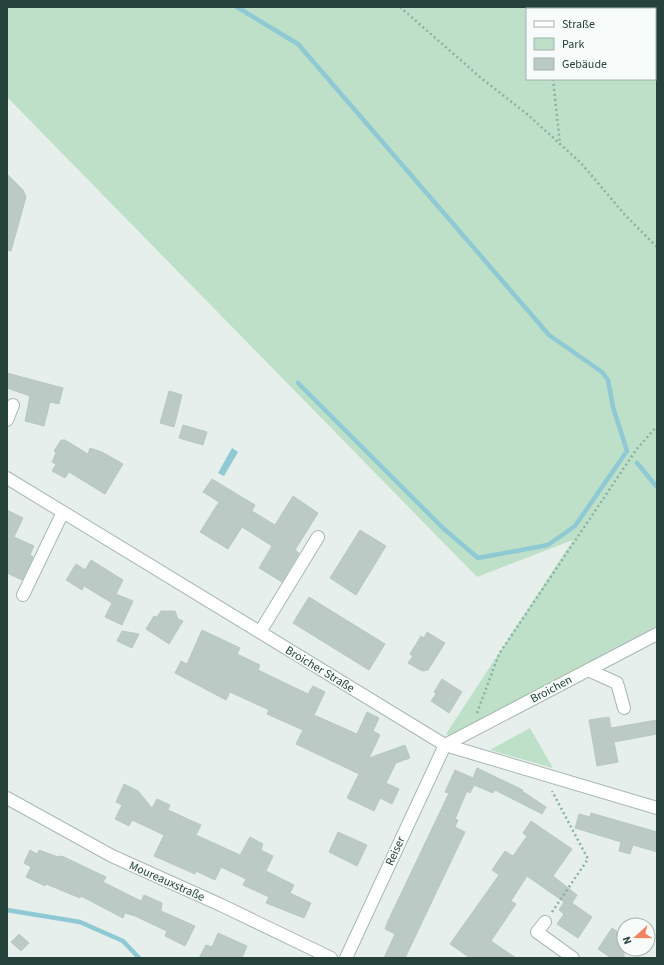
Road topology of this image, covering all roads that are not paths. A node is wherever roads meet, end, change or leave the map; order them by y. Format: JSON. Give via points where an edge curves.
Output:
{"nodes":[{"id":1,"x":13,"y":404,"type":"dead end"},
{"id":2,"x":7,"y":420,"type":"edge"},
{"id":3,"x":7,"y":478,"type":"edge"},
{"id":4,"x":63,"y":512,"type":"junction"},
{"id":5,"x":318,"y":537,"type":"dead end"},
{"id":6,"x":23,"y":595,"type":"dead end"},
{"id":7,"x":260,"y":632,"type":"junction"},
{"id":8,"x":657,"y":634,"type":"edge"},
{"id":9,"x":588,"y":670,"type":"junction"},
{"id":10,"x":624,"y":708,"type":"dead end"},
{"id":11,"x":445,"y":745,"type":"junction"},
{"id":12,"x":7,"y":798,"type":"edge"},
{"id":13,"x":657,"y":808,"type":"edge"},
{"id":14,"x":545,"y":922,"type":"road end"},
{"id":15,"x":331,"y":958,"type":"edge"},
{"id":16,"x":346,"y":958,"type":"edge"},
{"id":17,"x":573,"y":958,"type":"edge"}],
"edges":[{"from":1,"to":2,"type":"street"},
{"from":3,"to":4,"type":"street","name":"Broicher Straße"},
{"from":4,"to":6,"type":"street"},
{"from":4,"to":7,"type":"street","name":"Broicher Straße"},
{"from":5,"to":7,"type":"street"},
{"from":7,"to":11,"type":"street","name":"Broicher Straße"},
{"from":8,"to":9,"type":"street","name":"Broichen"},
{"from":9,"to":10,"type":"street","via":[[617,683]]},
{"from":9,"to":11,"type":"street","name":"Broichen"},
{"from":11,"to":13,"type":"street","name":"Broicher Straße"},
{"from":11,"to":16,"type":"street","name":"Reiser"},
{"from":12,"to":15,"type":"street","name":"Moureauxstraße","via":[[112,856]]},
{"from":14,"to":17,"type":"street","via":[[537,932]]}]}
